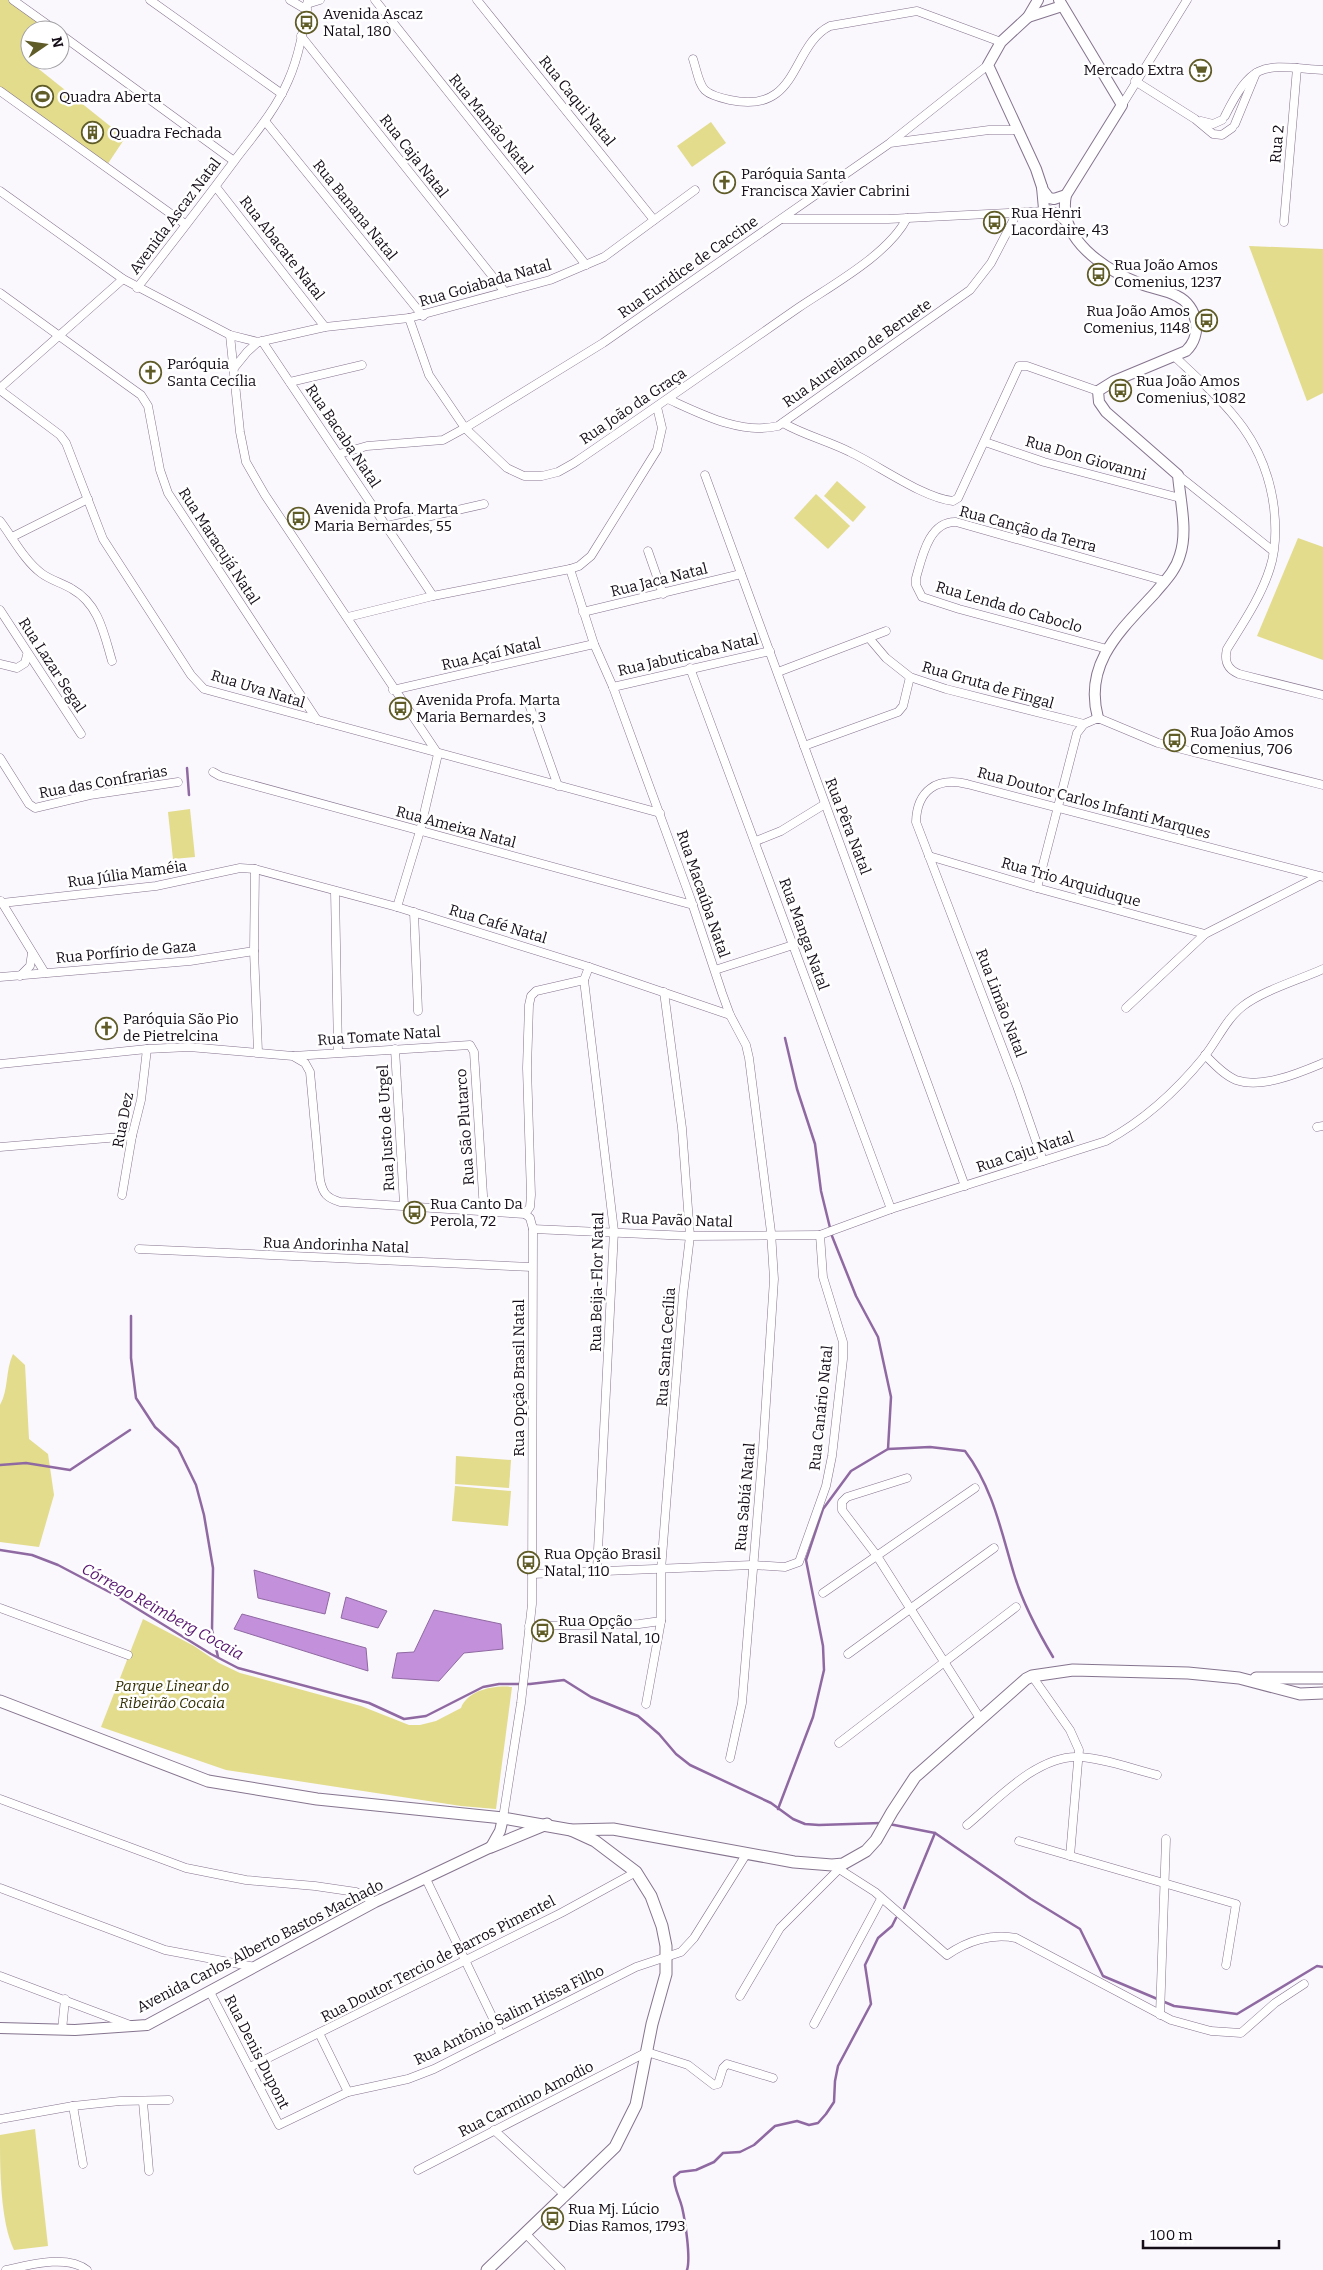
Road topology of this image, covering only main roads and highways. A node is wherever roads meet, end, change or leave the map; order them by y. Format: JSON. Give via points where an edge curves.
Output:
{"nodes":[{"id":1,"x":1239,"y":1678,"type":"junction"},
{"id":2,"x":1323,"y":1678,"type":"edge"},
{"id":3,"x":1323,"y":1693,"type":"edge"},
{"id":4,"x":0,"y":1701,"type":"edge"},
{"id":5,"x":547,"y":1824,"type":"junction"},
{"id":6,"x":571,"y":1830,"type":"junction"},
{"id":7,"x":491,"y":1846,"type":"road end"},
{"id":8,"x":487,"y":2270,"type":"edge"}],
"edges":[{"from":1,"to":2,"type":"main road"},
{"from":1,"to":3,"type":"main road","via":[[1300,1694]]},
{"from":1,"to":6,"type":"main road","via":[[1088,1670],[1032,1676],[915,1777],[876,1840],[866,1851],[841,1867],[794,1862],[614,1829]]},
{"from":4,"to":5,"type":"main road","via":[[208,1781],[317,1799]]},
{"from":5,"to":6,"type":"main road"},
{"from":5,"to":7,"type":"main road"},
{"from":6,"to":8,"type":"main road","via":[[595,1842],[636,1872],[662,1926],[666,1974],[636,2105],[615,2147]]}]}
